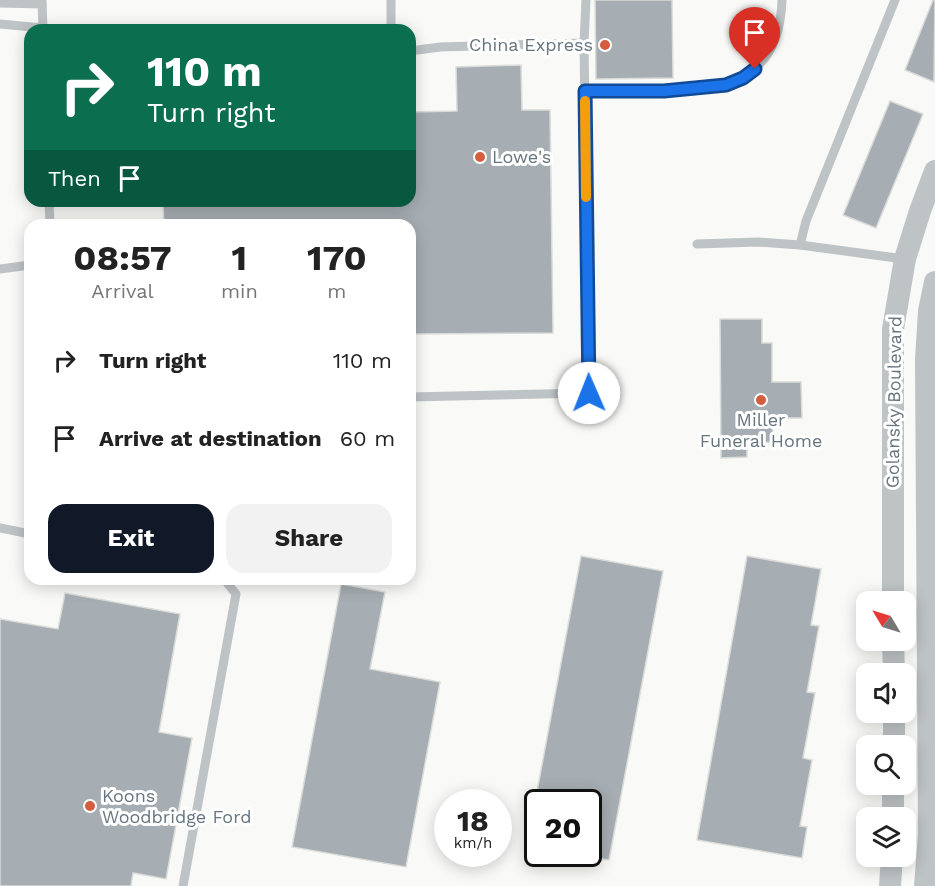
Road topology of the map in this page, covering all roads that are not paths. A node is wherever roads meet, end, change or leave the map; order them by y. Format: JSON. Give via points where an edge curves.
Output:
{"nodes":[{"id":1,"x":391,"y":0,"type":"edge"},
{"id":2,"x":586,"y":0,"type":"edge"},
{"id":3,"x":782,"y":0,"type":"edge"},
{"id":4,"x":895,"y":0,"type":"edge"},
{"id":5,"x":42,"y":2,"type":"edge"},
{"id":6,"x":0,"y":3,"type":"edge"},
{"id":7,"x":0,"y":24,"type":"edge"},
{"id":8,"x":43,"y":24,"type":"edge"},
{"id":9,"x":391,"y":24,"type":"edge"},
{"id":10,"x":24,"y":27,"type":"edge"},
{"id":11,"x":584,"y":43,"type":"junction"},
{"id":12,"x":416,"y":50,"type":"edge"},
{"id":13,"x":585,"y":91,"type":"junction"},
{"id":14,"x":935,"y":171,"type":"edge"},
{"id":15,"x":697,"y":244,"type":"dead end"},
{"id":16,"x":801,"y":245,"type":"junction"},
{"id":17,"x":905,"y":259,"type":"junction"},
{"id":18,"x":24,"y":266,"type":"edge"},
{"id":19,"x":0,"y":269,"type":"edge"},
{"id":20,"x":935,"y":282,"type":"edge"},
{"id":21,"x":416,"y":397,"type":"edge"},
{"id":22,"x":930,"y":445,"type":"edge"},
{"id":23,"x":892,"y":446,"type":"junction"},
{"id":24,"x":0,"y":528,"type":"edge"},
{"id":25,"x":24,"y":533,"type":"edge"},
{"id":26,"x":229,"y":585,"type":"edge"},
{"id":27,"x":893,"y":591,"type":"edge"},
{"id":28,"x":892,"y":867,"type":"edge"},
{"id":29,"x":183,"y":886,"type":"edge"},
{"id":30,"x":891,"y":886,"type":"edge"},
{"id":31,"x":925,"y":886,"type":"edge"}],
"edges":[{"from":1,"to":9,"type":"lane"},
{"from":2,"to":11,"type":"lane"},
{"from":3,"to":13,"type":"lane","via":[[782,22],[776,39],[767,56],[743,78],[726,85],[664,91]]},
{"from":4,"to":16,"type":"lane","via":[[806,221]]},
{"from":5,"to":6,"type":"lane"},
{"from":5,"to":8,"type":"lane"},
{"from":7,"to":10,"type":"lane"},
{"from":11,"to":12,"type":"lane"},
{"from":11,"to":13,"type":"lane"},
{"from":13,"to":21,"type":"lane","via":[[589,393]]},
{"from":14,"to":17,"type":"street","name":"Golansky Boulevard"},
{"from":15,"to":16,"type":"lane"},
{"from":16,"to":17,"type":"lane"},
{"from":17,"to":23,"type":"street","name":"Golansky Boulevard","via":[[893,329]]},
{"from":18,"to":19,"type":"lane"},
{"from":20,"to":22,"type":"street","name":"Golansky Boulevard","via":[[926,359]]},
{"from":22,"to":23,"type":"street"},
{"from":22,"to":31,"type":"street","name":"Golansky Boulevard","via":[[929,835]]},
{"from":23,"to":27,"type":"street","name":"Golansky Boulevard"},
{"from":24,"to":25,"type":"lane"},
{"from":26,"to":29,"type":"lane","via":[[236,594]]},
{"from":28,"to":30,"type":"street"}]}
